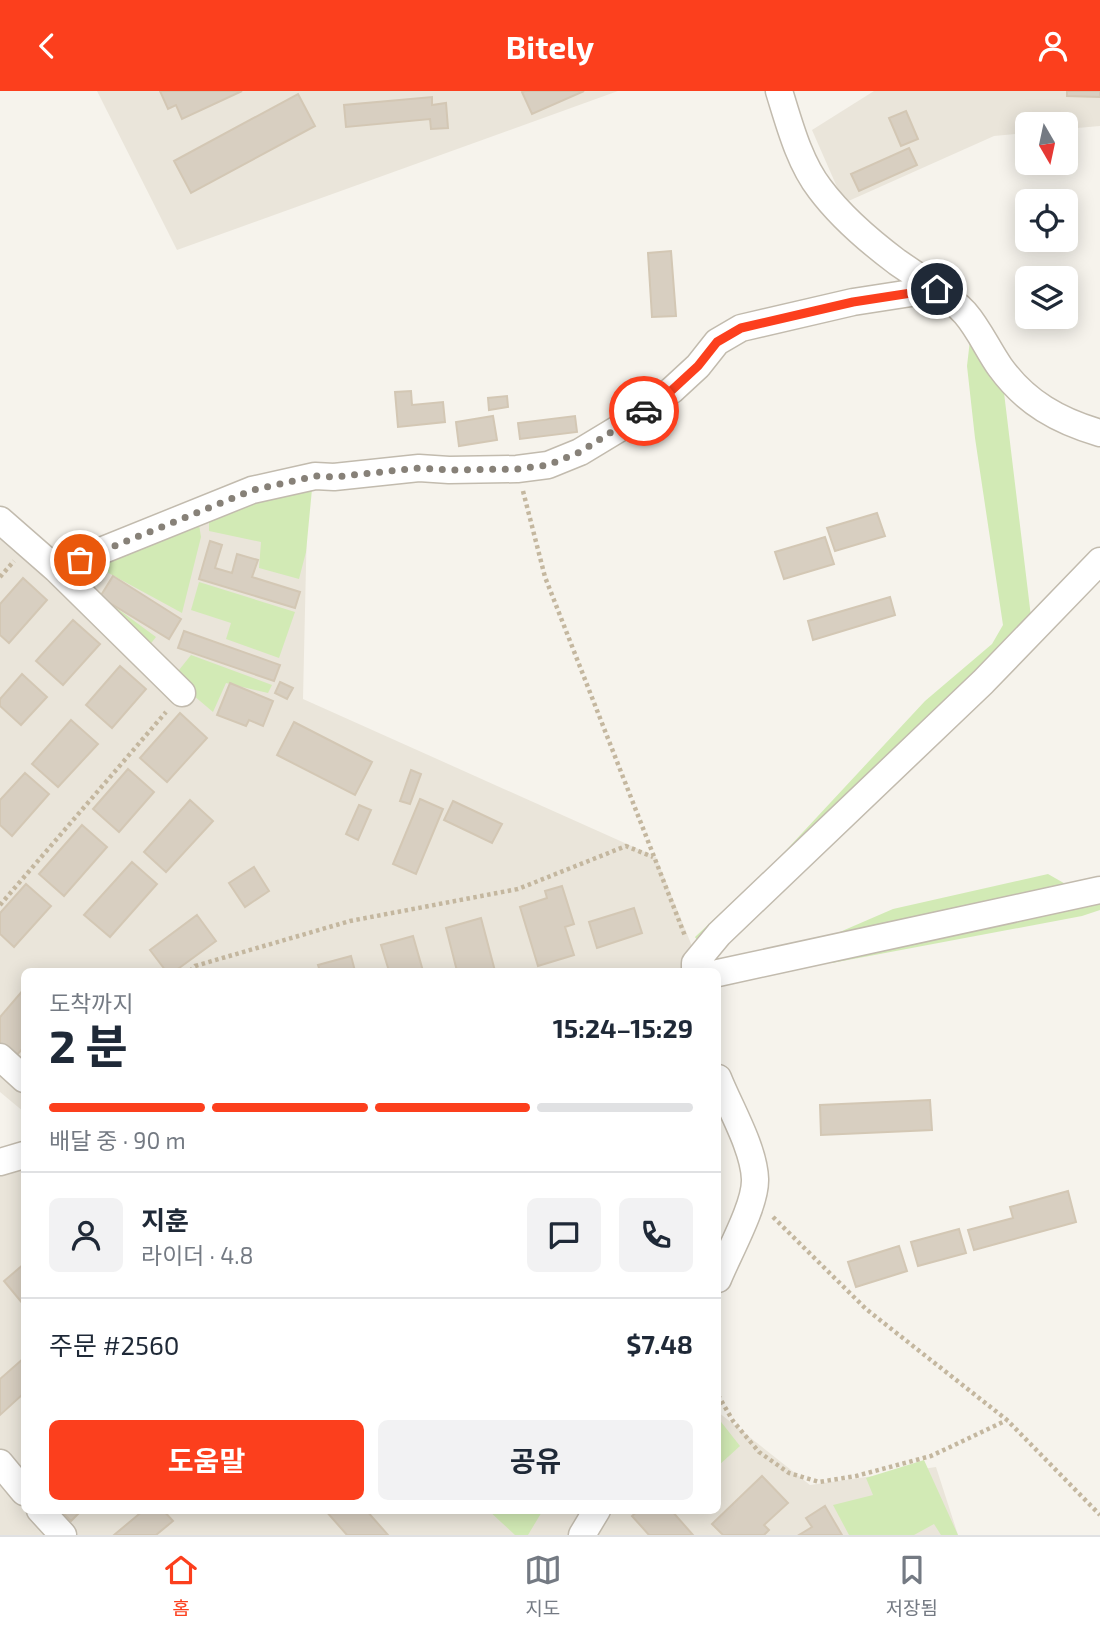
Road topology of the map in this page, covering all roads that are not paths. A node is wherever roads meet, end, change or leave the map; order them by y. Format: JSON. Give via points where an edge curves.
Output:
{"nodes":[{"id":1,"x":779,"y":91,"type":"edge"},
{"id":2,"x":937,"y":289,"type":"junction"},
{"id":3,"x":1100,"y":433,"type":"edge"},
{"id":4,"x":0,"y":520,"type":"edge"},
{"id":5,"x":1100,"y":561,"type":"edge"},
{"id":6,"x":56,"y":569,"type":"junction"},
{"id":7,"x":183,"y":693,"type":"road end"},
{"id":8,"x":1100,"y":890,"type":"edge"},
{"id":9,"x":703,"y":968,"type":"edge"},
{"id":10,"x":708,"y":968,"type":"edge"},
{"id":11,"x":0,"y":1057,"type":"edge"},
{"id":12,"x":21,"y":1076,"type":"edge"},
{"id":13,"x":721,"y":1085,"type":"edge"},
{"id":14,"x":21,"y":1157,"type":"edge"},
{"id":15,"x":0,"y":1162,"type":"edge"},
{"id":16,"x":721,"y":1272,"type":"edge"},
{"id":17,"x":0,"y":1463,"type":"edge"},
{"id":18,"x":21,"y":1488,"type":"edge"},
{"id":19,"x":44,"y":1514,"type":"edge"},
{"id":20,"x":595,"y":1514,"type":"edge"},
{"id":21,"x":63,"y":1535,"type":"edge"},
{"id":22,"x":582,"y":1535,"type":"edge"}],
"edges":[{"from":1,"to":2,"type":"street","via":[[794,138],[818,187],[848,222]]},
{"from":2,"to":3,"type":"street","via":[[966,314],[1002,370],[1037,405],[1068,424]]},
{"from":2,"to":6,"type":"street","via":[[853,302],[741,328],[717,342],[672,390],[628,423],[548,465],[316,476],[253,490]]},
{"from":4,"to":6,"type":"street"},
{"from":5,"to":9,"type":"street","via":[[983,682],[719,934]]},
{"from":6,"to":7,"type":"street"},
{"from":8,"to":10,"type":"street"},
{"from":11,"to":12,"type":"street"},
{"from":13,"to":16,"type":"street","via":[[755,1178],[753,1196]]},
{"from":14,"to":15,"type":"street"},
{"from":17,"to":18,"type":"street"},
{"from":19,"to":21,"type":"street"},
{"from":20,"to":22,"type":"street"}]}
